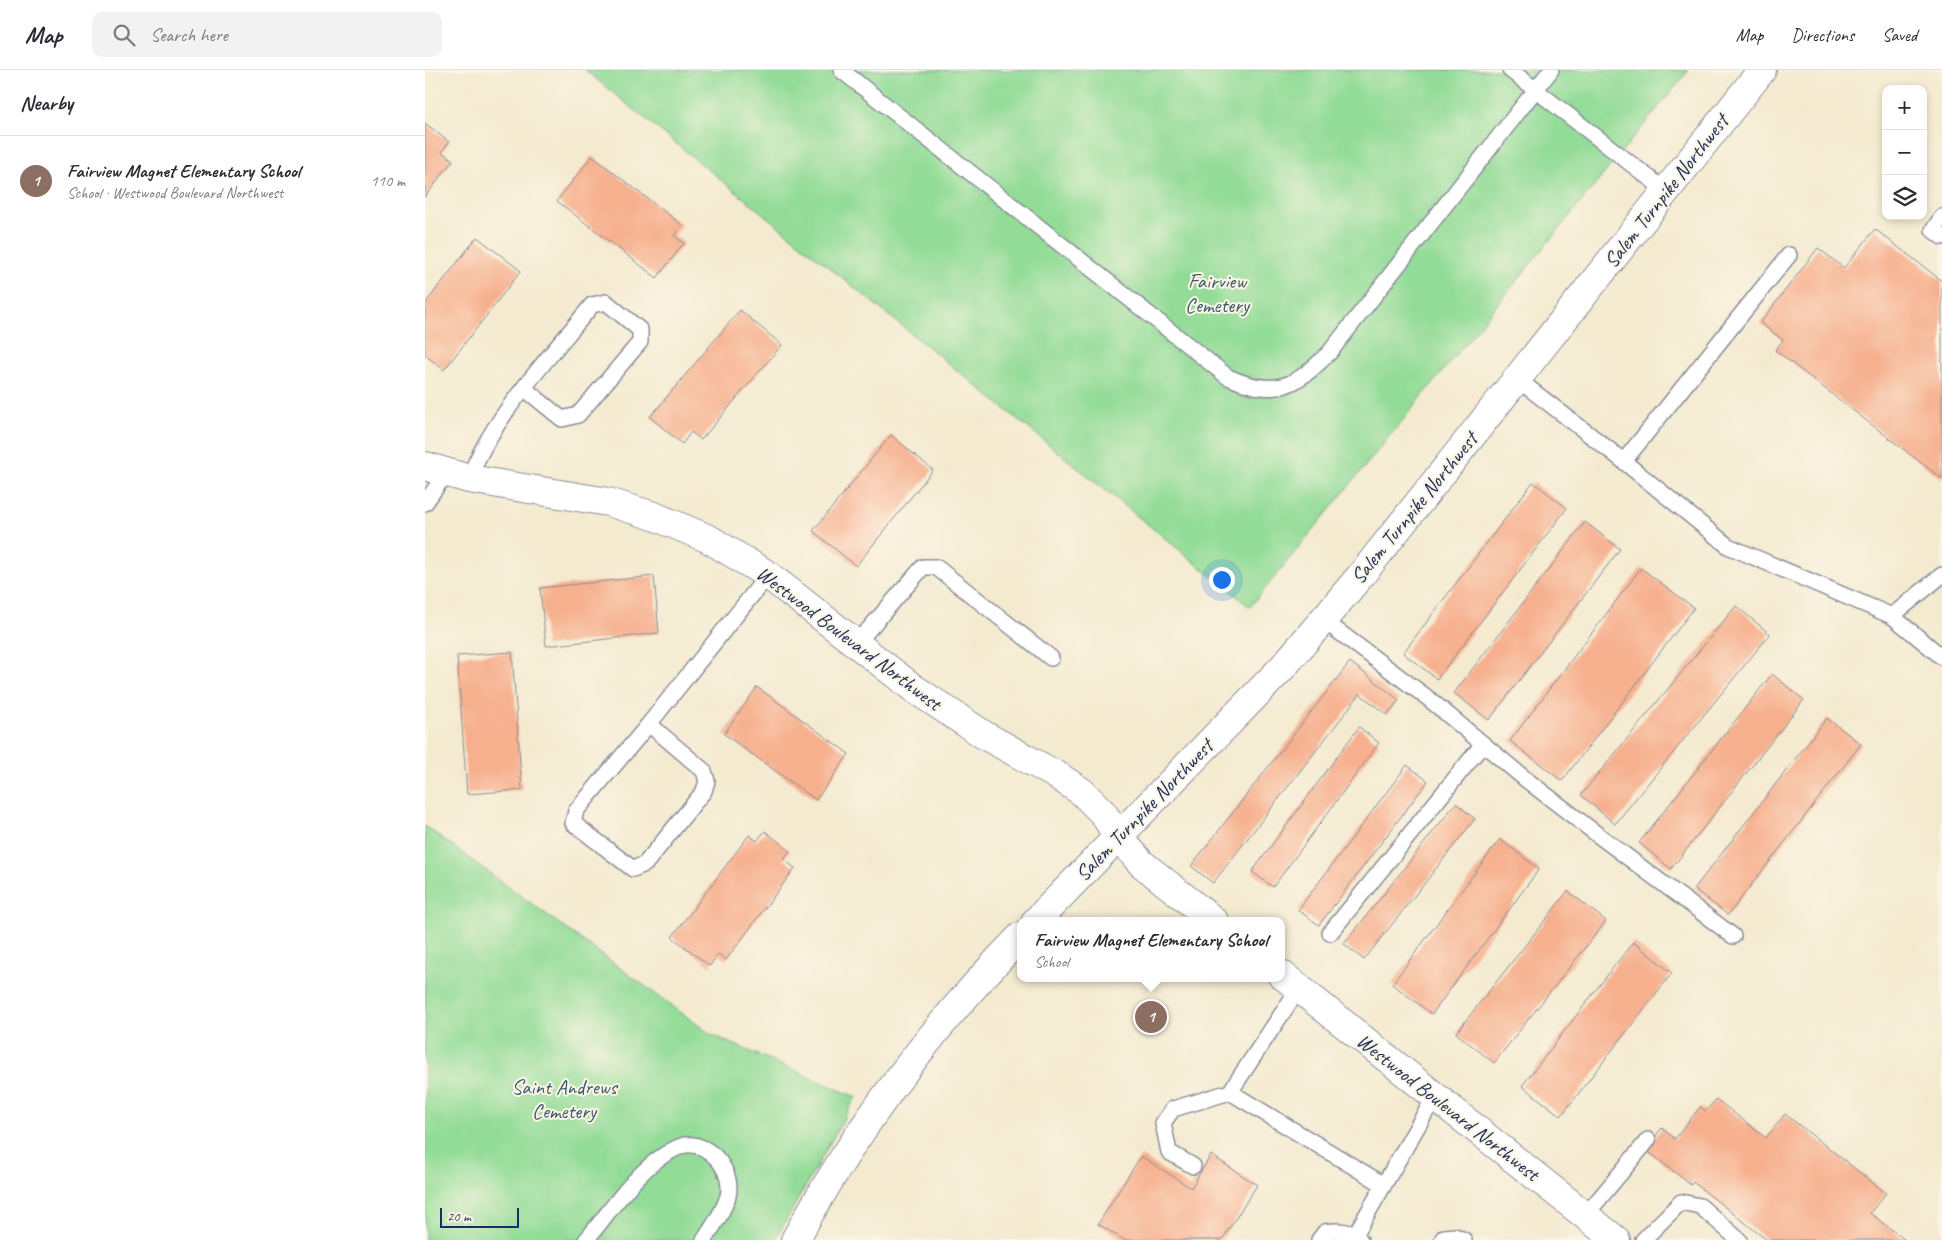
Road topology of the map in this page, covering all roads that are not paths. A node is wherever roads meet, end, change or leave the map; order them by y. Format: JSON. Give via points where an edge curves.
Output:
{"nodes":[{"id":1,"x":841,"y":70,"type":"edge"},
{"id":2,"x":1511,"y":70,"type":"edge"},
{"id":3,"x":1551,"y":70,"type":"edge"},
{"id":4,"x":1762,"y":70,"type":"edge"},
{"id":5,"x":1536,"y":90,"type":"junction"},
{"id":6,"x":1666,"y":191,"type":"junction"},
{"id":7,"x":1942,"y":217,"type":"edge"},
{"id":8,"x":1942,"y":237,"type":"edge"},
{"id":9,"x":1789,"y":255,"type":"dead end"},
{"id":10,"x":1517,"y":378,"type":"junction"},
{"id":11,"x":525,"y":389,"type":"junction"},
{"id":12,"x":1624,"y":461,"type":"junction"},
{"id":13,"x":447,"y":472,"type":"edge"},
{"id":14,"x":425,"y":503,"type":"edge"},
{"id":15,"x":768,"y":575,"type":"junction"},
{"id":16,"x":1942,"y":575,"type":"edge"},
{"id":17,"x":1892,"y":616,"type":"junction"},
{"id":18,"x":1323,"y":620,"type":"junction"},
{"id":19,"x":856,"y":644,"type":"junction"},
{"id":20,"x":1942,"y":657,"type":"edge"},
{"id":21,"x":1051,"y":658,"type":"dead end"},
{"id":22,"x":649,"y":724,"type":"junction"},
{"id":23,"x":1483,"y":744,"type":"junction"},
{"id":24,"x":1119,"y":836,"type":"junction"},
{"id":25,"x":1040,"y":917,"type":"edge"},
{"id":26,"x":1209,"y":917,"type":"edge"},
{"id":27,"x":1329,"y":933,"type":"dead end"},
{"id":28,"x":1733,"y":936,"type":"dead end"},
{"id":29,"x":1017,"y":940,"type":"edge"},
{"id":30,"x":1290,"y":981,"type":"edge"},
{"id":31,"x":1231,"y":1092,"type":"junction"},
{"id":32,"x":1435,"y":1096,"type":"junction"},
{"id":33,"x":1648,"y":1140,"type":"dead end"},
{"id":34,"x":1193,"y":1166,"type":"dead end"},
{"id":35,"x":1384,"y":1185,"type":"junction"},
{"id":36,"x":1585,"y":1216,"type":"junction"},
{"id":37,"x":1358,"y":1237,"type":"edge"},
{"id":38,"x":586,"y":1240,"type":"edge"},
{"id":39,"x":704,"y":1240,"type":"edge"},
{"id":40,"x":795,"y":1240,"type":"edge"},
{"id":41,"x":1319,"y":1240,"type":"edge"},
{"id":42,"x":1442,"y":1240,"type":"edge"},
{"id":43,"x":1464,"y":1240,"type":"edge"},
{"id":44,"x":1616,"y":1240,"type":"edge"},
{"id":45,"x":1643,"y":1240,"type":"edge"},
{"id":46,"x":1739,"y":1240,"type":"edge"}],
"edges":[{"from":1,"to":5,"type":"lane","via":[[1228,377],[1248,386],[1265,388],[1287,386],[1307,375],[1330,352]]},
{"from":2,"to":5,"type":"lane"},
{"from":3,"to":5,"type":"lane"},
{"from":4,"to":6,"type":"street","name":"Salem Turnpike Northwest"},
{"from":5,"to":6,"type":"lane"},
{"from":6,"to":10,"type":"street","name":"Salem Turnpike Northwest"},
{"from":7,"to":8,"type":"lane","via":[[1933,230]]},
{"from":9,"to":12,"type":"lane"},
{"from":10,"to":12,"type":"lane"},
{"from":10,"to":18,"type":"street","name":"Salem Turnpike Northwest"},
{"from":11,"to":11,"type":"lane","via":[[592,305],[606,302],[640,330],[639,342],[578,415],[561,419]]},
{"from":11,"to":13,"type":"lane","via":[[486,440]]},
{"from":12,"to":17,"type":"lane","via":[[1728,546]]},
{"from":13,"to":14,"type":"lane"},
{"from":13,"to":15,"type":"street","name":"Westwood Boulevard Northwest","via":[[608,502],[654,516],[709,539]]},
{"from":15,"to":19,"type":"street","name":"Westwood Boulevard Northwest"},
{"from":15,"to":22,"type":"lane"},
{"from":16,"to":17,"type":"lane"},
{"from":17,"to":20,"type":"lane"},
{"from":18,"to":23,"type":"lane"},
{"from":18,"to":24,"type":"street","name":"Salem Turnpike Northwest","via":[[1283,667]]},
{"from":19,"to":21,"type":"lane","via":[[923,568],[936,568]]},
{"from":19,"to":24,"type":"street","name":"Westwood Boulevard Northwest","via":[[913,688],[976,730],[1082,792],[1103,813]]},
{"from":22,"to":22,"type":"lane","via":[[704,771],[707,781],[704,791],[645,864],[633,869],[573,823],[576,811]]},
{"from":23,"to":27,"type":"lane"},
{"from":23,"to":28,"type":"lane","via":[[1597,835]]},
{"from":24,"to":25,"type":"street","name":"Salem Turnpike Northwest"},
{"from":24,"to":26,"type":"street","name":"Westwood Boulevard Northwest","via":[[1141,863]]},
{"from":29,"to":40,"type":"street","via":[[945,1020],[877,1106]]},
{"from":30,"to":31,"type":"lane"},
{"from":30,"to":32,"type":"street","name":"Westwood Boulevard Northwest"},
{"from":31,"to":34,"type":"lane","via":[[1173,1109],[1163,1123],[1169,1152]]},
{"from":31,"to":35,"type":"lane"},
{"from":32,"to":35,"type":"lane"},
{"from":32,"to":36,"type":"street","name":"Westwood Boulevard Northwest"},
{"from":33,"to":36,"type":"lane"},
{"from":35,"to":37,"type":"lane"},
{"from":36,"to":44,"type":"street","name":"Westwood Boulevard Northwest"},
{"from":37,"to":41,"type":"lane","via":[[1338,1230],[1325,1232]]},
{"from":38,"to":39,"type":"lane","via":[[641,1174],[664,1155],[684,1145],[698,1146],[707,1151],[719,1161],[727,1175],[728,1195],[720,1216]]},
{"from":42,"to":43,"type":"lane","via":[[1455,1236]]},
{"from":45,"to":46,"type":"lane","via":[[1681,1202],[1700,1206]]}]}
